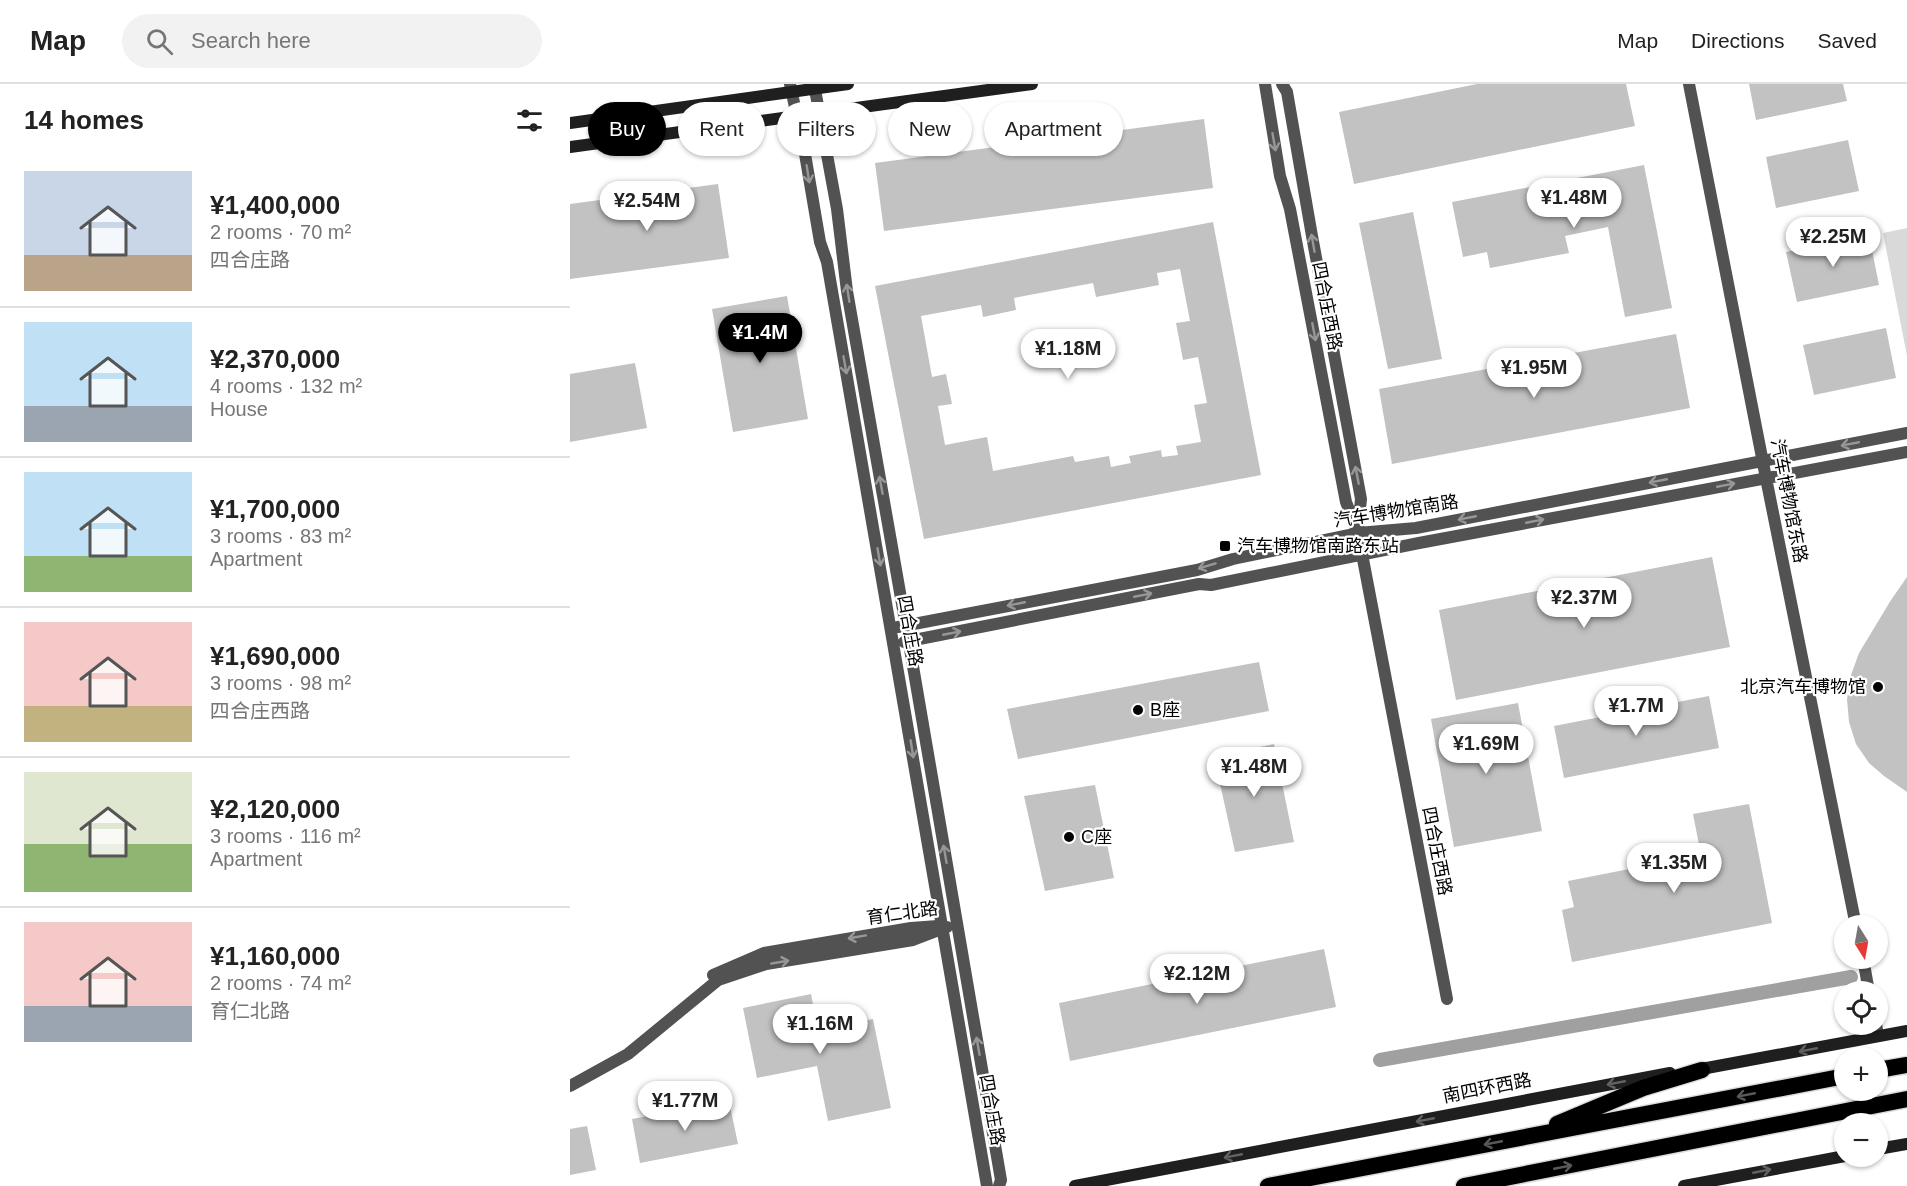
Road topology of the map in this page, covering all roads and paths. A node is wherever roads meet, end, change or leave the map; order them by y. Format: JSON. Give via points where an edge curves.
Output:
{"nodes":[{"id":1,"x":848,"y":84,"type":"edge"},
{"id":2,"x":1032,"y":84,"type":"edge"},
{"id":3,"x":1265,"y":84,"type":"edge"},
{"id":4,"x":1282,"y":84,"type":"edge"},
{"id":5,"x":1689,"y":84,"type":"edge"},
{"id":6,"x":814,"y":87,"type":"edge"},
{"id":7,"x":791,"y":88,"type":"edge"},
{"id":8,"x":817,"y":102,"type":"edge"},
{"id":9,"x":876,"y":106,"type":"edge"},
{"id":10,"x":777,"y":119,"type":"edge"},
{"id":11,"x":570,"y":123,"type":"edge"},
{"id":12,"x":570,"y":147,"type":"edge"},
{"id":13,"x":804,"y":156,"type":"edge"},
{"id":14,"x":827,"y":156,"type":"edge"},
{"id":15,"x":1907,"y":433,"type":"edge"},
{"id":16,"x":1907,"y":452,"type":"edge"},
{"id":17,"x":1762,"y":460,"type":"junction"},
{"id":18,"x":1766,"y":478,"type":"junction"},
{"id":19,"x":1358,"y":533,"type":"junction"},
{"id":20,"x":1362,"y":555,"type":"junction"},
{"id":21,"x":906,"y":625,"type":"junction"},
{"id":22,"x":892,"y":628,"type":"junction"},
{"id":23,"x":909,"y":641,"type":"junction"},
{"id":24,"x":894,"y":644,"type":"junction"},
{"id":25,"x":1854,"y":915,"type":"edge"},
{"id":26,"x":957,"y":924,"type":"junction"},
{"id":27,"x":942,"y":927,"type":"junction"},
{"id":28,"x":1447,"y":999,"type":"dead end"},
{"id":29,"x":1888,"y":1030,"type":"edge"},
{"id":30,"x":1907,"y":1031,"type":"edge"},
{"id":31,"x":1855,"y":1035,"type":"edge"},
{"id":32,"x":1907,"y":1065,"type":"edge"},
{"id":33,"x":1888,"y":1068,"type":"edge"},
{"id":34,"x":1702,"y":1070,"type":"junction"},
{"id":35,"x":570,"y":1078,"type":"edge"},
{"id":36,"x":1834,"y":1078,"type":"edge"},
{"id":37,"x":570,"y":1086,"type":"edge"},
{"id":38,"x":1907,"y":1099,"type":"edge"},
{"id":39,"x":1523,"y":1137,"type":"junction"},
{"id":40,"x":1907,"y":1144,"type":"edge"},
{"id":41,"x":1888,"y":1147,"type":"edge"},
{"id":42,"x":1834,"y":1158,"type":"edge"},
{"id":43,"x":987,"y":1186,"type":"edge"},
{"id":44,"x":999,"y":1186,"type":"edge"},
{"id":45,"x":1075,"y":1186,"type":"edge"},
{"id":46,"x":1268,"y":1186,"type":"edge"},
{"id":47,"x":1464,"y":1186,"type":"edge"},
{"id":48,"x":1684,"y":1186,"type":"edge"}],
"edges":[{"from":1,"to":6,"type":"main road"},
{"from":2,"to":9,"type":"main road"},
{"from":3,"to":19,"type":"street","name":"四合庄西路","one_way":true,"via":[[1346,502]]},
{"from":19,"to":4,"type":"street","name":"四合庄西路","one_way":true,"via":[[1361,499],[1287,92]]},
{"from":5,"to":17,"type":"street","name":"汽车博物馆东路"},
{"from":6,"to":7,"type":"main road"},
{"from":6,"to":8,"type":"street","name":"四合庄路"},
{"from":7,"to":11,"type":"main road"},
{"from":10,"to":12,"type":"main road"},
{"from":13,"to":22,"type":"street","name":"四合庄路","one_way":true,"via":[[819,242],[827,262]]},
{"from":21,"to":14,"type":"street","name":"四合庄路","one_way":true},
{"from":15,"to":17,"type":"street","name":"汽车博物馆南路","one_way":true},
{"from":16,"to":18,"type":"street","name":"汽车博物馆南路"},
{"from":17,"to":18,"type":"street","name":"汽车博物馆东路"},
{"from":17,"to":19,"type":"street","name":"汽车博物馆南路","one_way":true,"via":[[1416,528]]},
{"from":20,"to":18,"type":"street","name":"汽车博物馆南路","one_way":true},
{"from":18,"to":25,"type":"street","name":"汽车博物馆东路"},
{"from":19,"to":20,"type":"street","name":"四合庄西路"},
{"from":19,"to":21,"type":"street","name":"汽车博物馆南路","one_way":true,"via":[[1197,570]]},
{"from":23,"to":20,"type":"street","name":"汽车博物馆南路","one_way":true},
{"from":20,"to":28,"type":"street","name":"四合庄西路"},
{"from":21,"to":22,"type":"street","name":"汽车博物馆南路"},
{"from":21,"to":23,"type":"street","name":"四合庄路"},
{"from":22,"to":24,"type":"street","name":"四合庄路"},
{"from":23,"to":24,"type":"street","name":"汽车博物馆南路"},
{"from":26,"to":23,"type":"street","name":"四合庄路","one_way":true},
{"from":24,"to":27,"type":"street","name":"四合庄路","one_way":true},
{"from":26,"to":27,"type":"street","name":"育仁北路"},
{"from":44,"to":26,"type":"street","name":"四合庄路","one_way":true},
{"from":27,"to":35,"type":"street","name":"育仁北路","one_way":true,"via":[[911,928],[764,953],[716,973],[623,1049]]},
{"from":37,"to":27,"type":"street","name":"育仁北路","one_way":true,"via":[[628,1054],[718,980],[766,964],[913,939]]},
{"from":27,"to":43,"type":"street","name":"四合庄路"},
{"from":29,"to":30,"type":"main road","name":"南四环西路"},
{"from":31,"to":34,"type":"main road","name":"南四环西路","one_way":true},
{"from":32,"to":33,"type":"highway"},
{"from":34,"to":39,"type":"highway","via":[[1643,1088]]},
{"from":34,"to":45,"type":"main road","name":"南四环西路","one_way":true},
{"from":36,"to":39,"type":"highway","one_way":true},
{"from":47,"to":38,"type":"highway","one_way":true},
{"from":39,"to":46,"type":"highway","one_way":true},
{"from":40,"to":41,"type":"main road"},
{"from":48,"to":42,"type":"main road","one_way":true}]}
